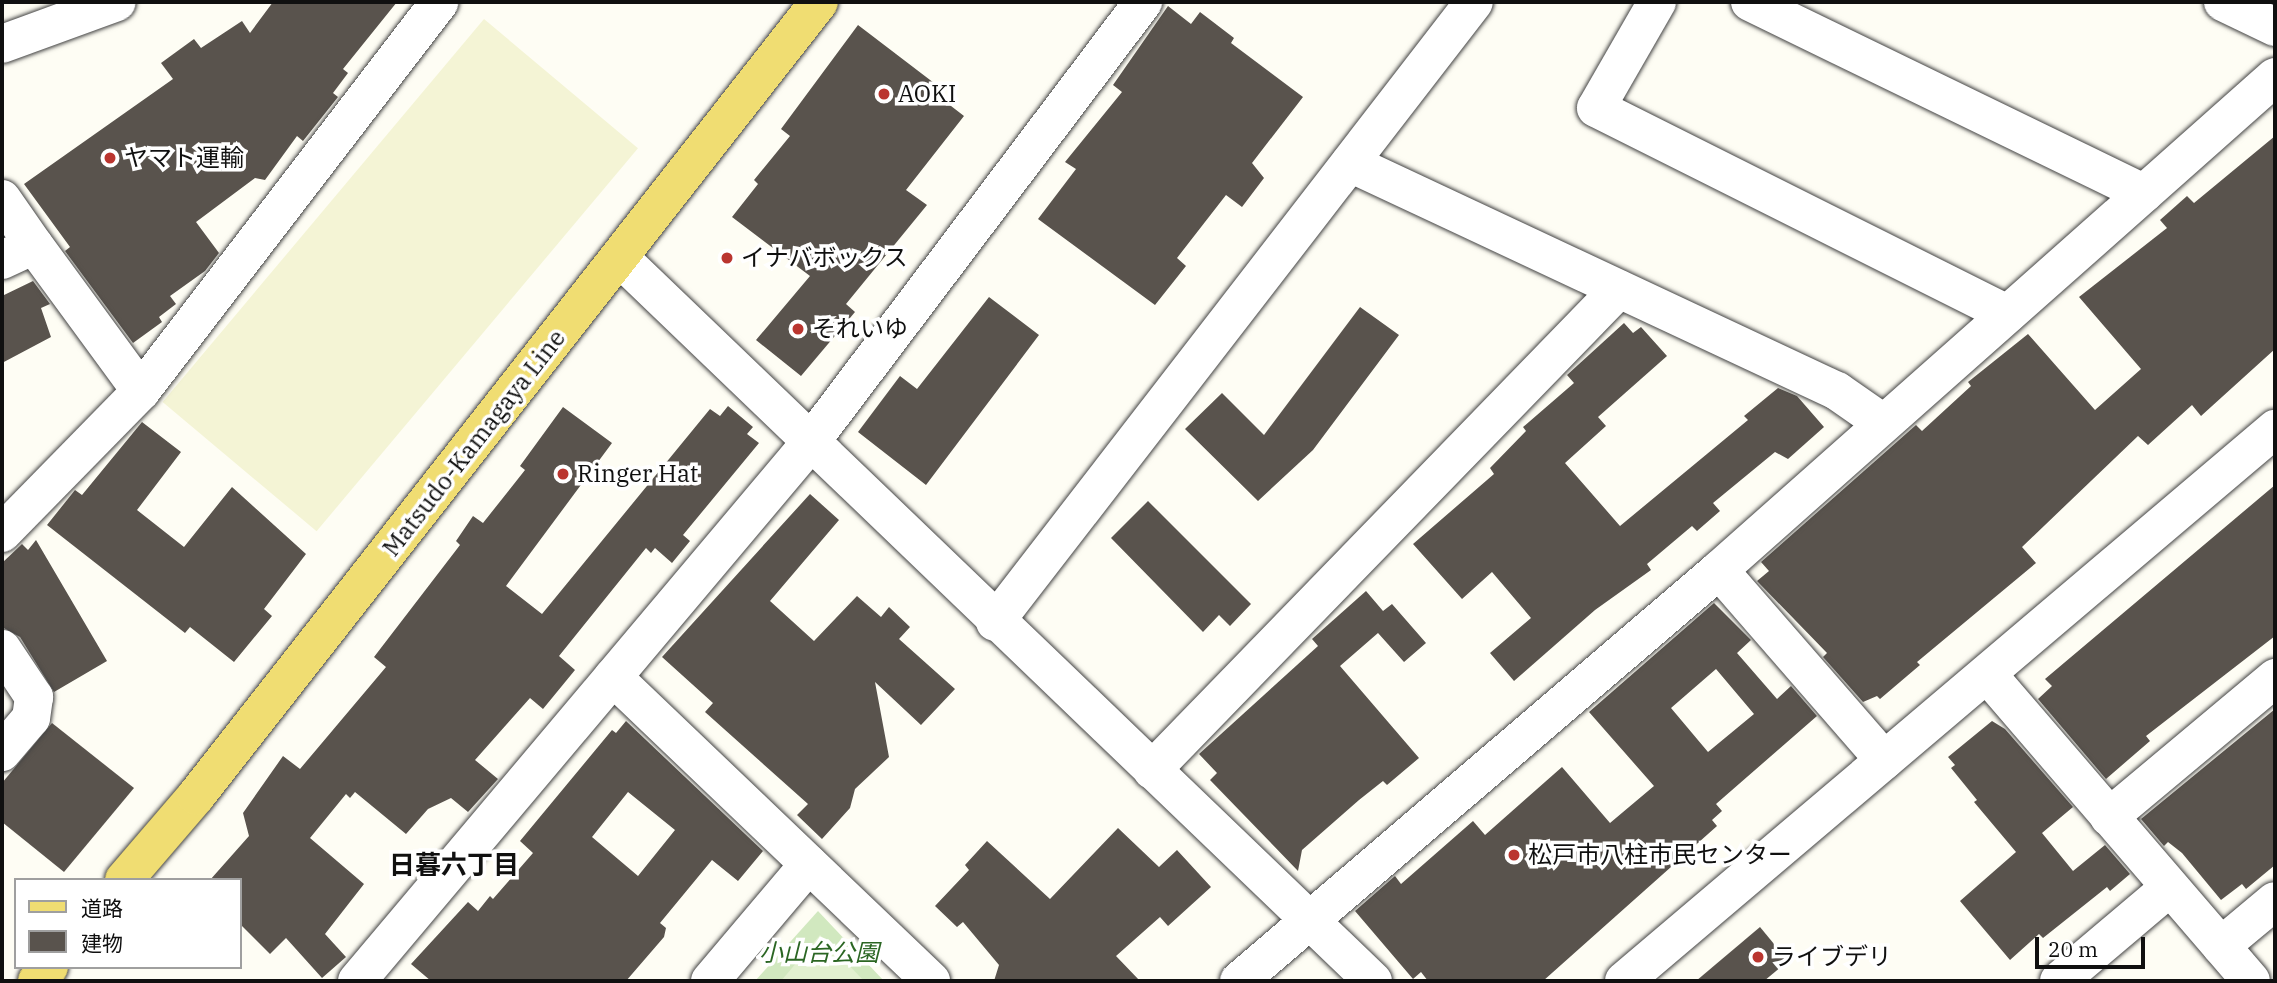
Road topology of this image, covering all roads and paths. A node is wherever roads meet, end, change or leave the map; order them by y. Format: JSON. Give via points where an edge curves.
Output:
{"nodes":[{"id":1,"x":117,"y":2,"type":"edge"},
{"id":2,"x":439,"y":2,"type":"edge"},
{"id":3,"x":819,"y":2,"type":"edge"},
{"id":4,"x":1143,"y":2,"type":"edge"},
{"id":5,"x":1474,"y":2,"type":"edge"},
{"id":6,"x":1657,"y":2,"type":"edge"},
{"id":7,"x":1750,"y":2,"type":"edge"},
{"id":8,"x":2223,"y":2,"type":"edge"},
{"id":9,"x":2275,"y":27,"type":"edge"},
{"id":10,"x":2,"y":44,"type":"edge"},
{"id":11,"x":2275,"y":77,"type":"edge"},
{"id":12,"x":1350,"y":163,"type":"junction"},
{"id":13,"x":2144,"y":193,"type":"junction"},
{"id":14,"x":2,"y":199,"type":"edge"},
{"id":15,"x":18,"y":253,"type":"edge"},
{"id":16,"x":620,"y":258,"type":"junction"},
{"id":17,"x":1619,"y":289,"type":"junction"},
{"id":18,"x":2007,"y":314,"type":"junction"},
{"id":19,"x":141,"y":391,"type":"junction"},
{"id":20,"x":1883,"y":423,"type":"junction"},
{"id":21,"x":2275,"y":429,"type":"edge"},
{"id":22,"x":810,"y":443,"type":"junction"},
{"id":23,"x":2,"y":533,"type":"edge"},
{"id":24,"x":1719,"y":570,"type":"junction"},
{"id":25,"x":995,"y":622,"type":"junction"},
{"id":26,"x":2,"y":649,"type":"edge"},
{"id":27,"x":1988,"y":675,"type":"junction"},
{"id":28,"x":613,"y":677,"type":"junction"},
{"id":29,"x":2275,"y":678,"type":"edge"},
{"id":30,"x":2,"y":752,"type":"edge"},
{"id":31,"x":1884,"y":760,"type":"junction"},
{"id":32,"x":1152,"y":770,"type":"junction"},
{"id":33,"x":2109,"y":817,"type":"junction"},
{"id":34,"x":809,"y":864,"type":"junction"},
{"id":35,"x":126,"y":878,"type":"edge"},
{"id":36,"x":2169,"y":888,"type":"junction"},
{"id":37,"x":2275,"y":901,"type":"edge"},
{"id":38,"x":1309,"y":920,"type":"junction"},
{"id":39,"x":2221,"y":946,"type":"junction"},
{"id":40,"x":357,"y":981,"type":"edge"},
{"id":41,"x":710,"y":981,"type":"edge"},
{"id":42,"x":931,"y":981,"type":"edge"},
{"id":43,"x":1239,"y":981,"type":"edge"},
{"id":44,"x":1373,"y":981,"type":"edge"},
{"id":45,"x":1624,"y":981,"type":"edge"},
{"id":46,"x":2059,"y":981,"type":"edge"},
{"id":47,"x":2251,"y":981,"type":"edge"}],
"edges":[{"from":1,"to":10,"type":"street"},
{"from":2,"to":19,"type":"street"},
{"from":3,"to":16,"type":"main road","name":"Matsudo-Kamagaya Line"},
{"from":4,"to":22,"type":"street"},
{"from":5,"to":12,"type":"street"},
{"from":6,"to":18,"type":"street","via":[[1596,108]]},
{"from":7,"to":13,"type":"street"},
{"from":8,"to":9,"type":"street"},
{"from":11,"to":13,"type":"street"},
{"from":12,"to":17,"type":"street"},
{"from":12,"to":25,"type":"street"},
{"from":13,"to":18,"type":"street"},
{"from":14,"to":15,"type":"street"},
{"from":15,"to":19,"type":"street"},
{"from":16,"to":22,"type":"street"},
{"from":16,"to":35,"type":"main road","name":"Matsudo-Kamagaya Line","via":[[196,796]]},
{"from":17,"to":20,"type":"street","via":[[1837,391]]},
{"from":17,"to":32,"type":"street"},
{"from":18,"to":20,"type":"street"},
{"from":19,"to":23,"type":"street"},
{"from":20,"to":24,"type":"street"},
{"from":21,"to":27,"type":"street"},
{"from":22,"to":25,"type":"street"},
{"from":22,"to":28,"type":"street"},
{"from":24,"to":31,"type":"street"},
{"from":24,"to":38,"type":"street"},
{"from":25,"to":32,"type":"street"},
{"from":26,"to":30,"type":"street","via":[[34,697],[31,718]]},
{"from":27,"to":31,"type":"street"},
{"from":27,"to":33,"type":"street"},
{"from":28,"to":34,"type":"street"},
{"from":28,"to":40,"type":"street"},
{"from":29,"to":33,"type":"street"},
{"from":31,"to":45,"type":"street"},
{"from":32,"to":38,"type":"street"},
{"from":33,"to":36,"type":"street"},
{"from":34,"to":41,"type":"street"},
{"from":34,"to":42,"type":"street"},
{"from":36,"to":39,"type":"street"},
{"from":36,"to":46,"type":"street"},
{"from":37,"to":39,"type":"street"},
{"from":38,"to":43,"type":"street"},
{"from":38,"to":44,"type":"street"},
{"from":39,"to":47,"type":"street"}]}
